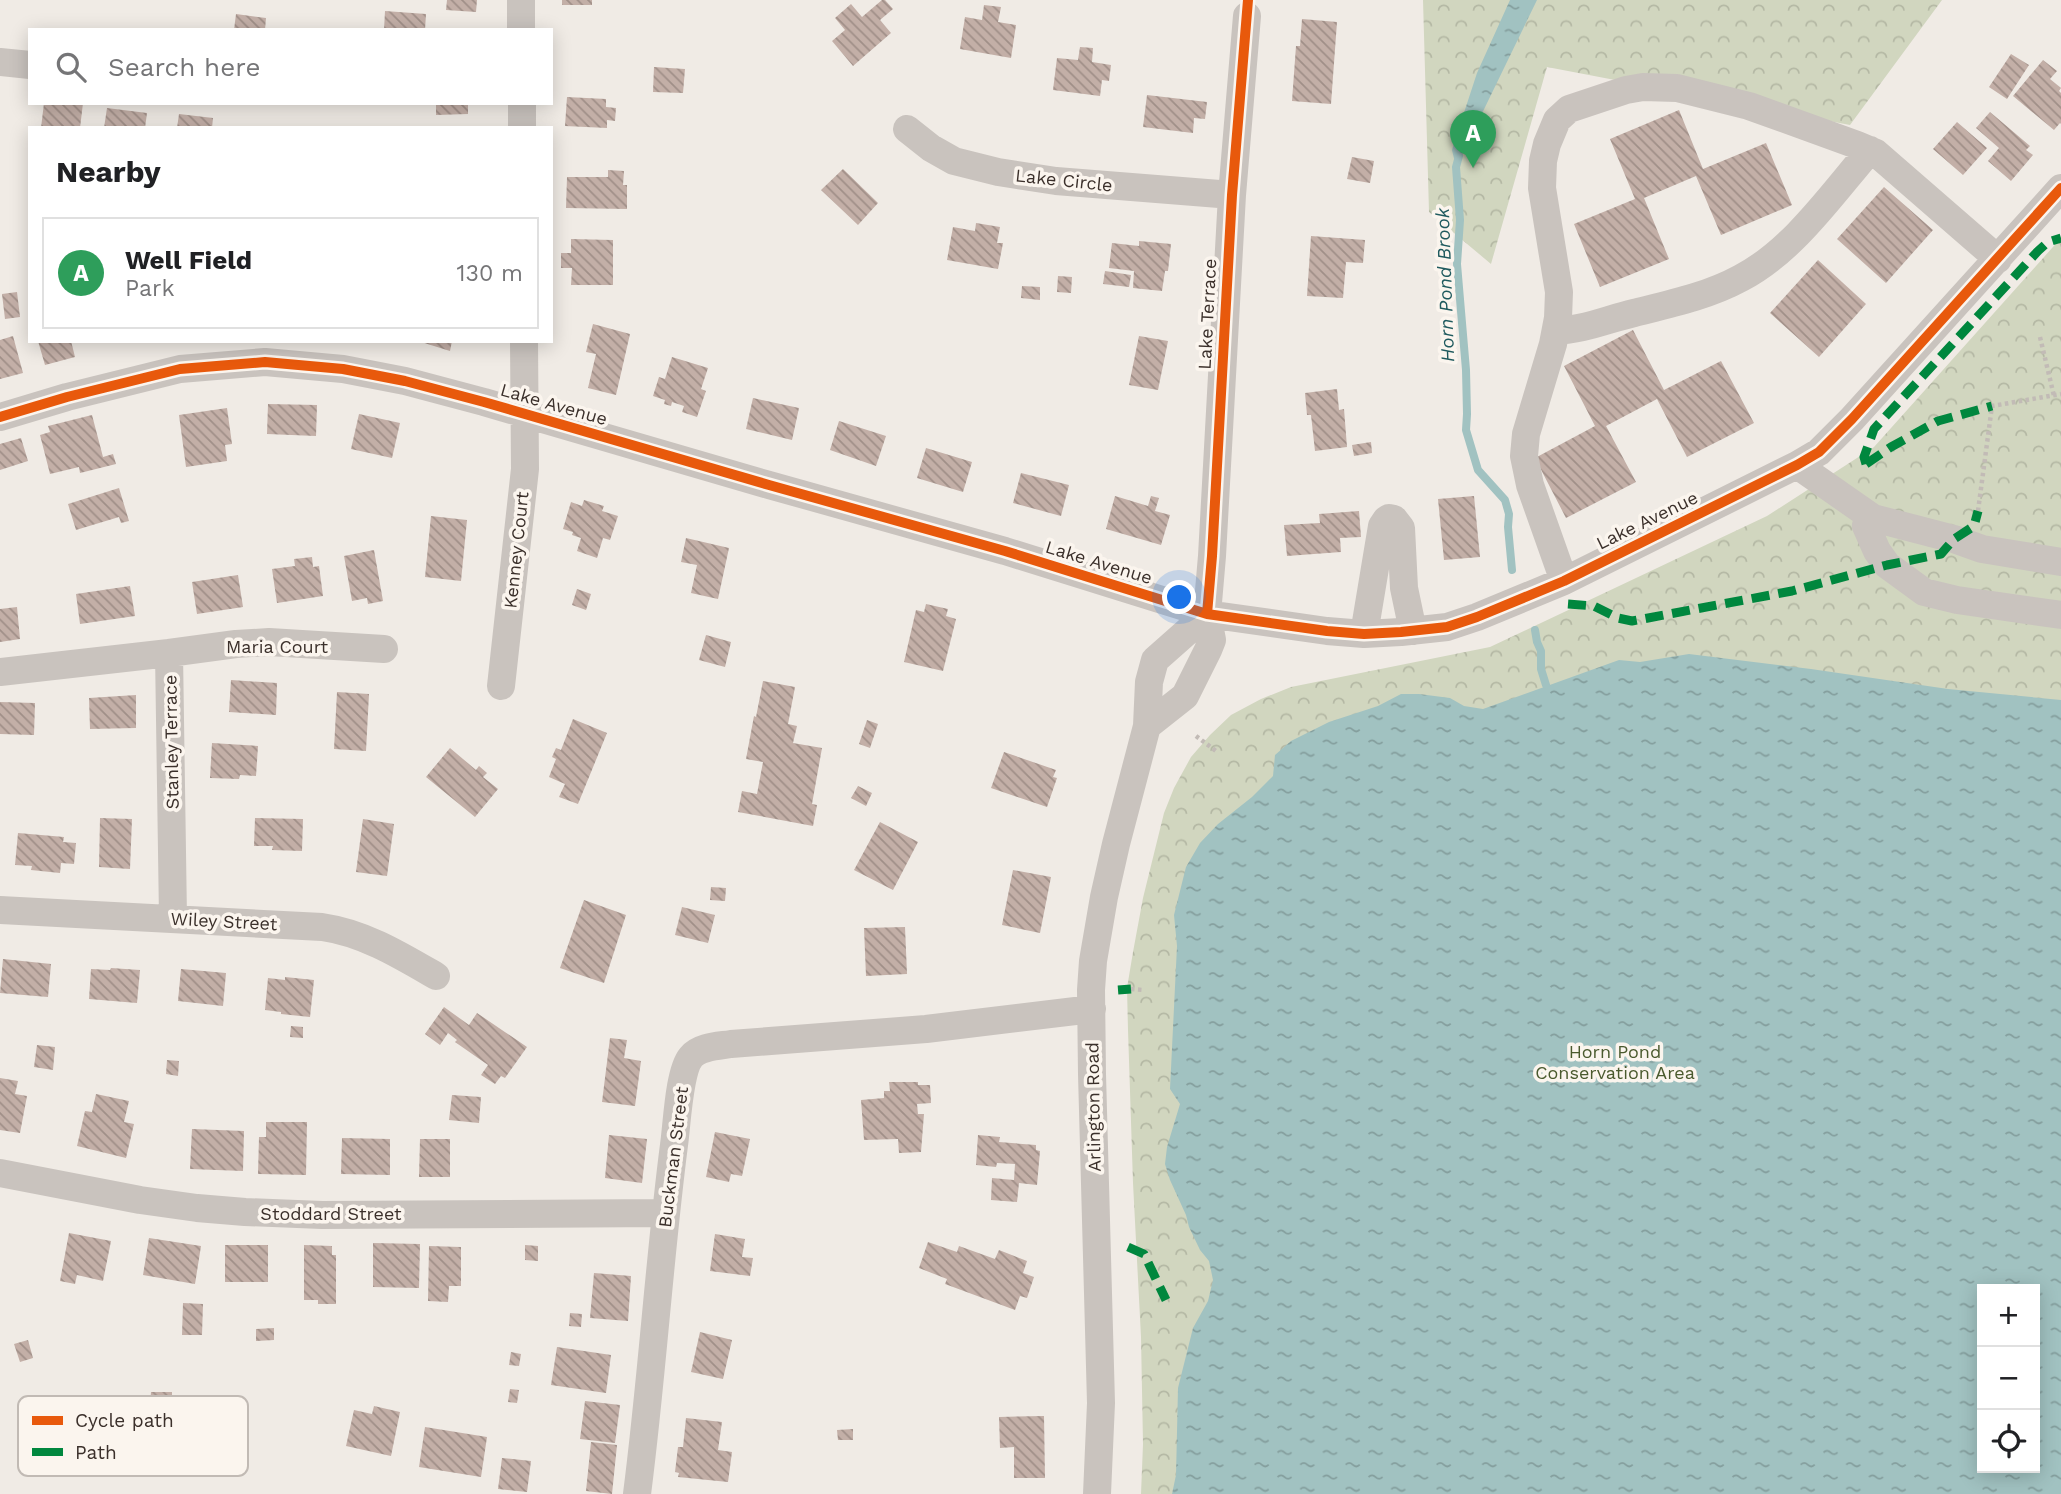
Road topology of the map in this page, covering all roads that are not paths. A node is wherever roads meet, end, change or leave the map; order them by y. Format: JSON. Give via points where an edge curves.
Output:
{"nodes":[{"id":1,"x":521,"y":0,"type":"edge"},
{"id":2,"x":1247,"y":16,"type":"dead end"},
{"id":3,"x":521,"y":28,"type":"edge"},
{"id":4,"x":0,"y":62,"type":"edge"},
{"id":5,"x":28,"y":65,"type":"edge"},
{"id":6,"x":522,"y":105,"type":"edge"},
{"id":7,"x":522,"y":126,"type":"edge"},
{"id":8,"x":907,"y":129,"type":"dead end"},
{"id":9,"x":1870,"y":150,"type":"junction"},
{"id":10,"x":1231,"y":195,"type":"junction"},
{"id":11,"x":2055,"y":203,"type":"edge"},
{"id":12,"x":1998,"y":259,"type":"junction"},
{"id":13,"x":1556,"y":331,"type":"junction"},
{"id":14,"x":524,"y":343,"type":"edge"},
{"id":15,"x":524,"y":414,"type":"junction"},
{"id":16,"x":0,"y":417,"type":"edge"},
{"id":17,"x":1797,"y":465,"type":"junction"},
{"id":18,"x":1872,"y":518,"type":"junction"},
{"id":19,"x":2061,"y":562,"type":"edge"},
{"id":20,"x":1564,"y":580,"type":"junction"},
{"id":21,"x":1207,"y":614,"type":"junction"},
{"id":22,"x":2061,"y":615,"type":"edge"},
{"id":23,"x":1413,"y":631,"type":"junction"},
{"id":24,"x":1364,"y":634,"type":"junction"},
{"id":25,"x":384,"y":649,"type":"dead end"},
{"id":26,"x":169,"y":653,"type":"junction"},
{"id":27,"x":0,"y":672,"type":"edge"},
{"id":28,"x":501,"y":686,"type":"dead end"},
{"id":29,"x":1147,"y":726,"type":"junction"},
{"id":30,"x":0,"y":910,"type":"edge"},
{"id":31,"x":173,"y":918,"type":"junction"},
{"id":32,"x":436,"y":976,"type":"dead end"},
{"id":33,"x":1092,"y":1009,"type":"junction"},
{"id":34,"x":0,"y":1173,"type":"edge"},
{"id":35,"x":666,"y":1213,"type":"junction"},
{"id":36,"x":637,"y":1494,"type":"edge"},
{"id":37,"x":1097,"y":1494,"type":"edge"}],
"edges":[{"from":1,"to":3,"type":"street"},
{"from":2,"to":10,"type":"street","name":"Lake Terrace"},
{"from":4,"to":5,"type":"street"},
{"from":6,"to":7,"type":"street"},
{"from":8,"to":10,"type":"street","name":"Lake Circle","via":[[954,161],[998,172]]},
{"from":9,"to":12,"type":"street"},
{"from":9,"to":13,"type":"street","via":[[1783,248],[1741,278],[1669,305]]},
{"from":9,"to":13,"type":"street","via":[[1749,106],[1677,88],[1626,90],[1569,109],[1553,126],[1543,162],[1542,188],[1559,292]]},
{"from":10,"to":21,"type":"street","name":"Lake Terrace"},
{"from":11,"to":12,"type":"street","name":"Lake Avenue"},
{"from":12,"to":17,"type":"street","name":"Lake Avenue","via":[[1852,419],[1819,452]]},
{"from":13,"to":20,"type":"street","via":[[1526,433],[1524,456]]},
{"from":14,"to":15,"type":"street","name":"Kenney Court"},
{"from":15,"to":16,"type":"street","name":"Lake Avenue","via":[[364,372],[265,362],[157,374]]},
{"from":15,"to":21,"type":"street","name":"Lake Avenue","via":[[1005,551]]},
{"from":15,"to":28,"type":"street","name":"Kenney Court","via":[[526,469]]},
{"from":17,"to":18,"type":"street"},
{"from":17,"to":20,"type":"street","name":"Lake Avenue"},
{"from":18,"to":19,"type":"street","via":[[1982,549]]},
{"from":18,"to":22,"type":"street","via":[[1866,526],[1877,551],[1887,565],[1924,592]]},
{"from":20,"to":23,"type":"street","name":"Lake Avenue","via":[[1477,617]]},
{"from":21,"to":24,"type":"street","name":"Lake Avenue"},
{"from":21,"to":29,"type":"street","name":"Arlington Road","via":[[1156,660],[1149,682]]},
{"from":21,"to":29,"type":"street","via":[[1212,640],[1204,661],[1185,696]]},
{"from":23,"to":24,"type":"street","name":"Lake Avenue"},
{"from":23,"to":24,"type":"street","via":[[1404,588],[1401,528],[1390,518],[1382,526]]},
{"from":25,"to":26,"type":"street","name":"Maria Court","via":[[269,642]]},
{"from":26,"to":27,"type":"street","name":"Stanley Terrace"},
{"from":26,"to":31,"type":"street","name":"Stanley Terrace"},
{"from":29,"to":33,"type":"street","name":"Arlington Road","via":[[1104,897],[1093,961]]},
{"from":30,"to":31,"type":"street","name":"Wiley Street"},
{"from":31,"to":32,"type":"street","name":"Wiley Street","via":[[337,929],[365,938]]},
{"from":33,"to":35,"type":"street","name":"Buckman Street","via":[[731,1044],[697,1052],[683,1079]]},
{"from":33,"to":37,"type":"street","name":"Arlington Road","via":[[1101,1402]]},
{"from":34,"to":35,"type":"street","name":"Stoddard Street","via":[[140,1200],[233,1212]]},
{"from":35,"to":36,"type":"street","name":"Buckman Street"}]}
